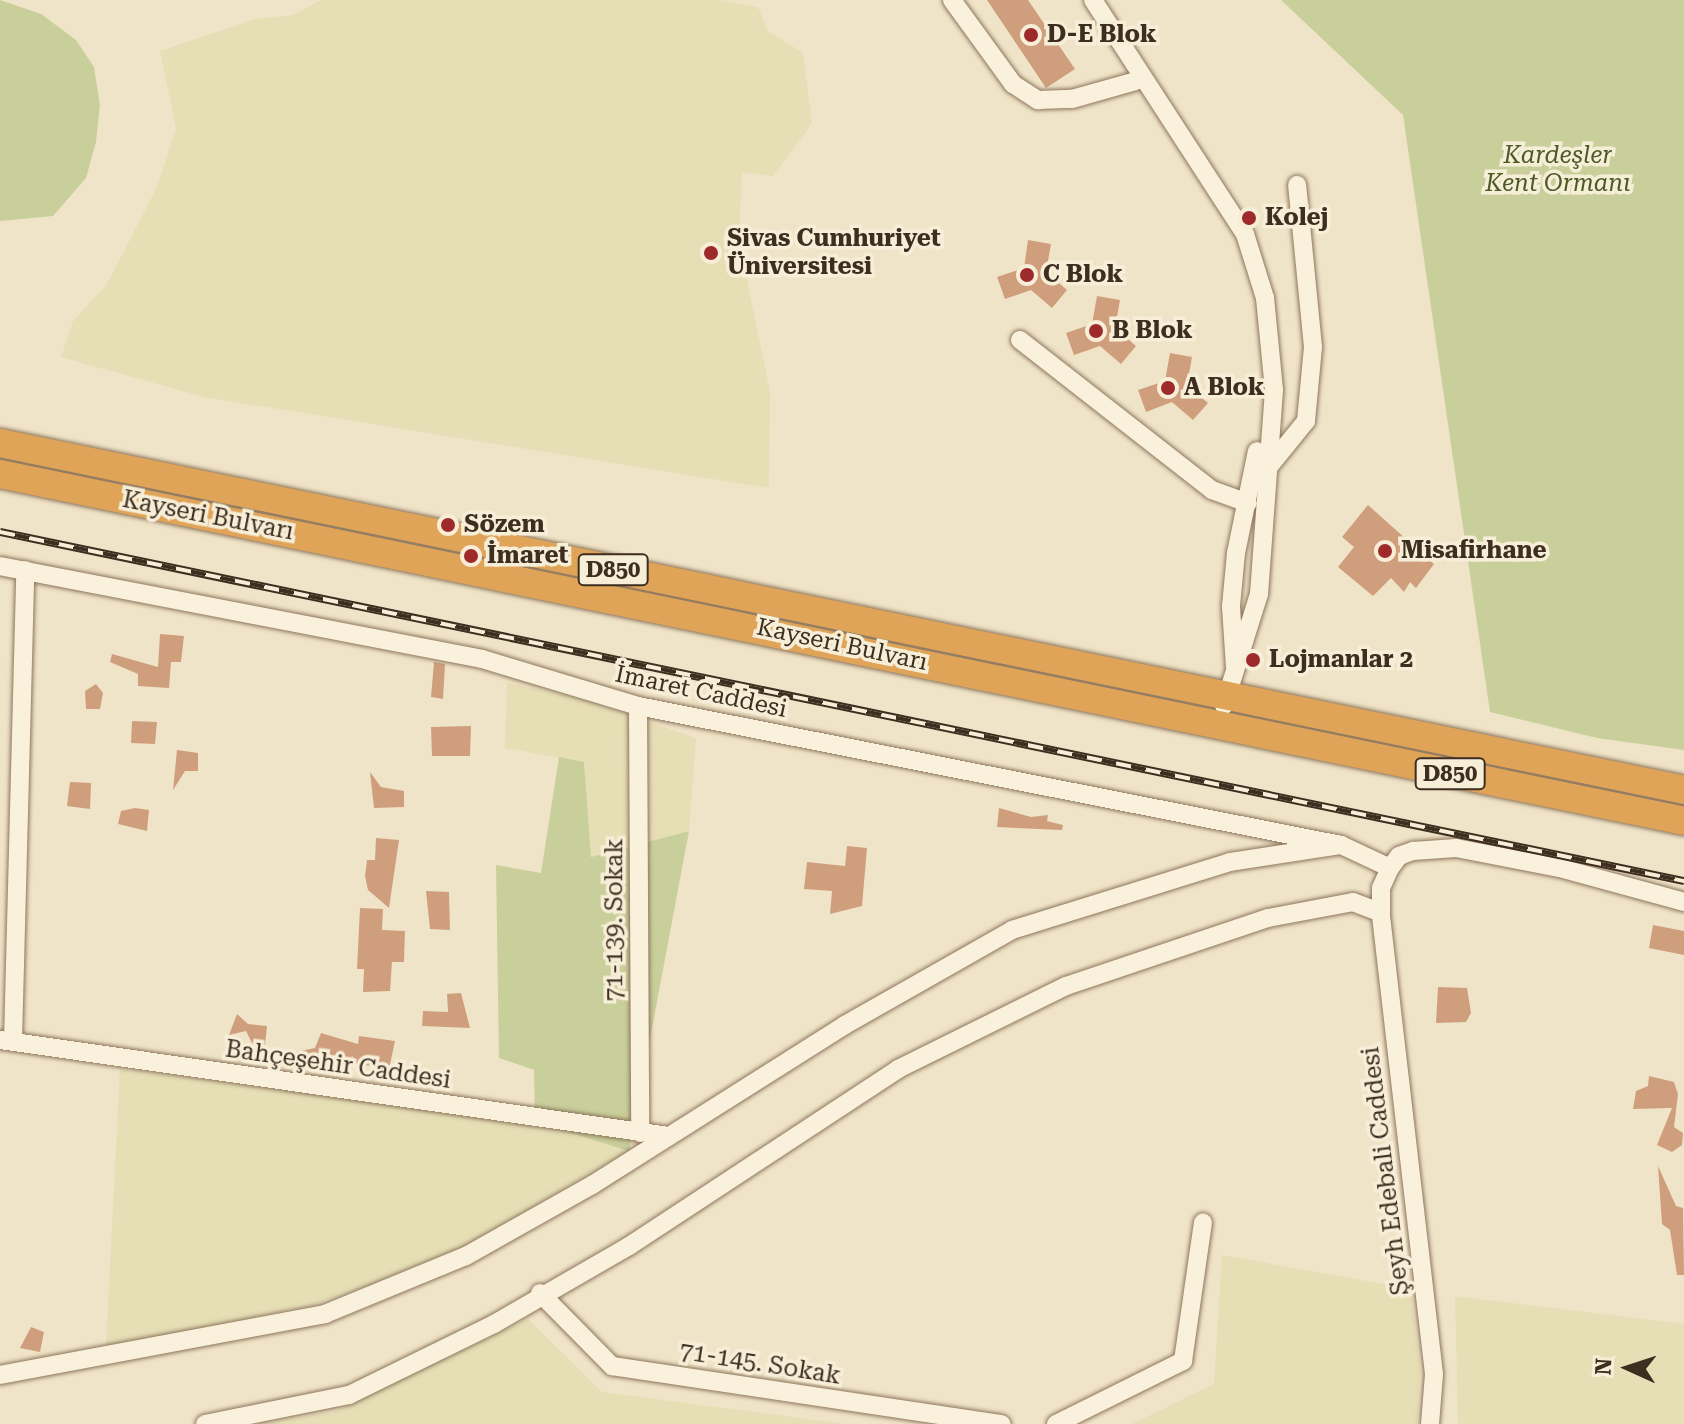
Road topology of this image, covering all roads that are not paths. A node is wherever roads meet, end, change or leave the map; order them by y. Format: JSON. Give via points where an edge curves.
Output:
{"nodes":[{"id":1,"x":952,"y":0,"type":"edge"},
{"id":2,"x":1082,"y":0,"type":"edge"},
{"id":3,"x":1093,"y":0,"type":"edge"},
{"id":4,"x":1136,"y":81,"type":"junction"},
{"id":5,"x":1297,"y":185,"type":"dead end"},
{"id":6,"x":1020,"y":340,"type":"dead end"},
{"id":7,"x":0,"y":443,"type":"edge"},
{"id":8,"x":1267,"y":469,"type":"junction"},
{"id":9,"x":0,"y":474,"type":"edge"},
{"id":10,"x":1248,"y":503,"type":"junction"},
{"id":11,"x":0,"y":566,"type":"edge"},
{"id":12,"x":25,"y":570,"type":"junction"},
{"id":13,"x":1235,"y":670,"type":"junction"},
{"id":14,"x":638,"y":706,"type":"junction"},
{"id":15,"x":1222,"y":712,"type":"junction"},
{"id":16,"x":1684,"y":790,"type":"edge"},
{"id":17,"x":1684,"y":821,"type":"edge"},
{"id":18,"x":1341,"y":845,"type":"junction"},
{"id":19,"x":1390,"y":868,"type":"junction"},
{"id":20,"x":1684,"y":902,"type":"edge"},
{"id":21,"x":1381,"y":913,"type":"junction"},
{"id":22,"x":6,"y":1040,"type":"edge"},
{"id":23,"x":640,"y":1133,"type":"junction"},
{"id":24,"x":669,"y":1136,"type":"junction"},
{"id":25,"x":1203,"y":1222,"type":"dead end"},
{"id":26,"x":540,"y":1293,"type":"junction"},
{"id":27,"x":0,"y":1375,"type":"edge"},
{"id":28,"x":205,"y":1424,"type":"edge"},
{"id":29,"x":1002,"y":1424,"type":"edge"},
{"id":30,"x":1056,"y":1424,"type":"edge"},
{"id":31,"x":1430,"y":1424,"type":"edge"}],
"edges":[{"from":1,"to":4,"type":"street","via":[[1013,84],[1038,100],[1072,99]]},
{"from":2,"to":4,"type":"street"},
{"from":3,"to":8,"type":"street","via":[[1245,234],[1273,346]]},
{"from":4,"to":10,"type":"street","via":[[1235,236],[1258,299],[1263,391]]},
{"from":5,"to":8,"type":"street","via":[[1313,347],[1306,421]]},
{"from":6,"to":10,"type":"street","via":[[1212,490]]},
{"from":7,"to":15,"type":"highway","name":"Kayseri Bulvarı","number":"D850"},
{"from":8,"to":13,"type":"street","via":[[1259,594]]},
{"from":9,"to":15,"type":"highway","name":"Kayseri Bulvarı","number":"D850"},
{"from":10,"to":13,"type":"street","via":[[1231,606]]},
{"from":11,"to":12,"type":"street","name":"İmaret Caddesi"},
{"from":12,"to":14,"type":"street","name":"İmaret Caddesi","via":[[482,659]]},
{"from":12,"to":22,"type":"street"},
{"from":13,"to":15,"type":"street"},
{"from":14,"to":18,"type":"street","name":"İmaret Caddesi"},
{"from":14,"to":23,"type":"street","name":"71-139. Sokak"},
{"from":15,"to":16,"type":"highway","name":"Kayseri Bulvarı","number":"D850"},
{"from":15,"to":17,"type":"highway","name":"Kayseri Bulvarı","number":"D850"},
{"from":18,"to":19,"type":"street","name":"İmaret Caddesi"},
{"from":18,"to":24,"type":"street","via":[[1230,862],[1012,930],[845,1025]]},
{"from":19,"to":20,"type":"street","via":[[1399,856],[1413,851],[1456,848],[1560,868]]},
{"from":19,"to":21,"type":"street","name":"Şeyh Edebali Caddesi","via":[[1381,888]]},
{"from":21,"to":26,"type":"street","via":[[1353,902],[1268,918],[1066,986],[898,1069],[629,1246]]},
{"from":21,"to":31,"type":"street","name":"Şeyh Edebali Caddesi","via":[[1434,1374]]},
{"from":22,"to":23,"type":"street","name":"Bahçeşehir Caddesi"},
{"from":23,"to":24,"type":"street","name":"Bahçeşehir Caddesi"},
{"from":24,"to":27,"type":"street","via":[[466,1256],[325,1314]]},
{"from":25,"to":30,"type":"street","via":[[1183,1361]]},
{"from":26,"to":28,"type":"street","via":[[494,1324],[349,1395]]},
{"from":26,"to":29,"type":"street","name":"71-145. Sokak","via":[[612,1366]]}]}
